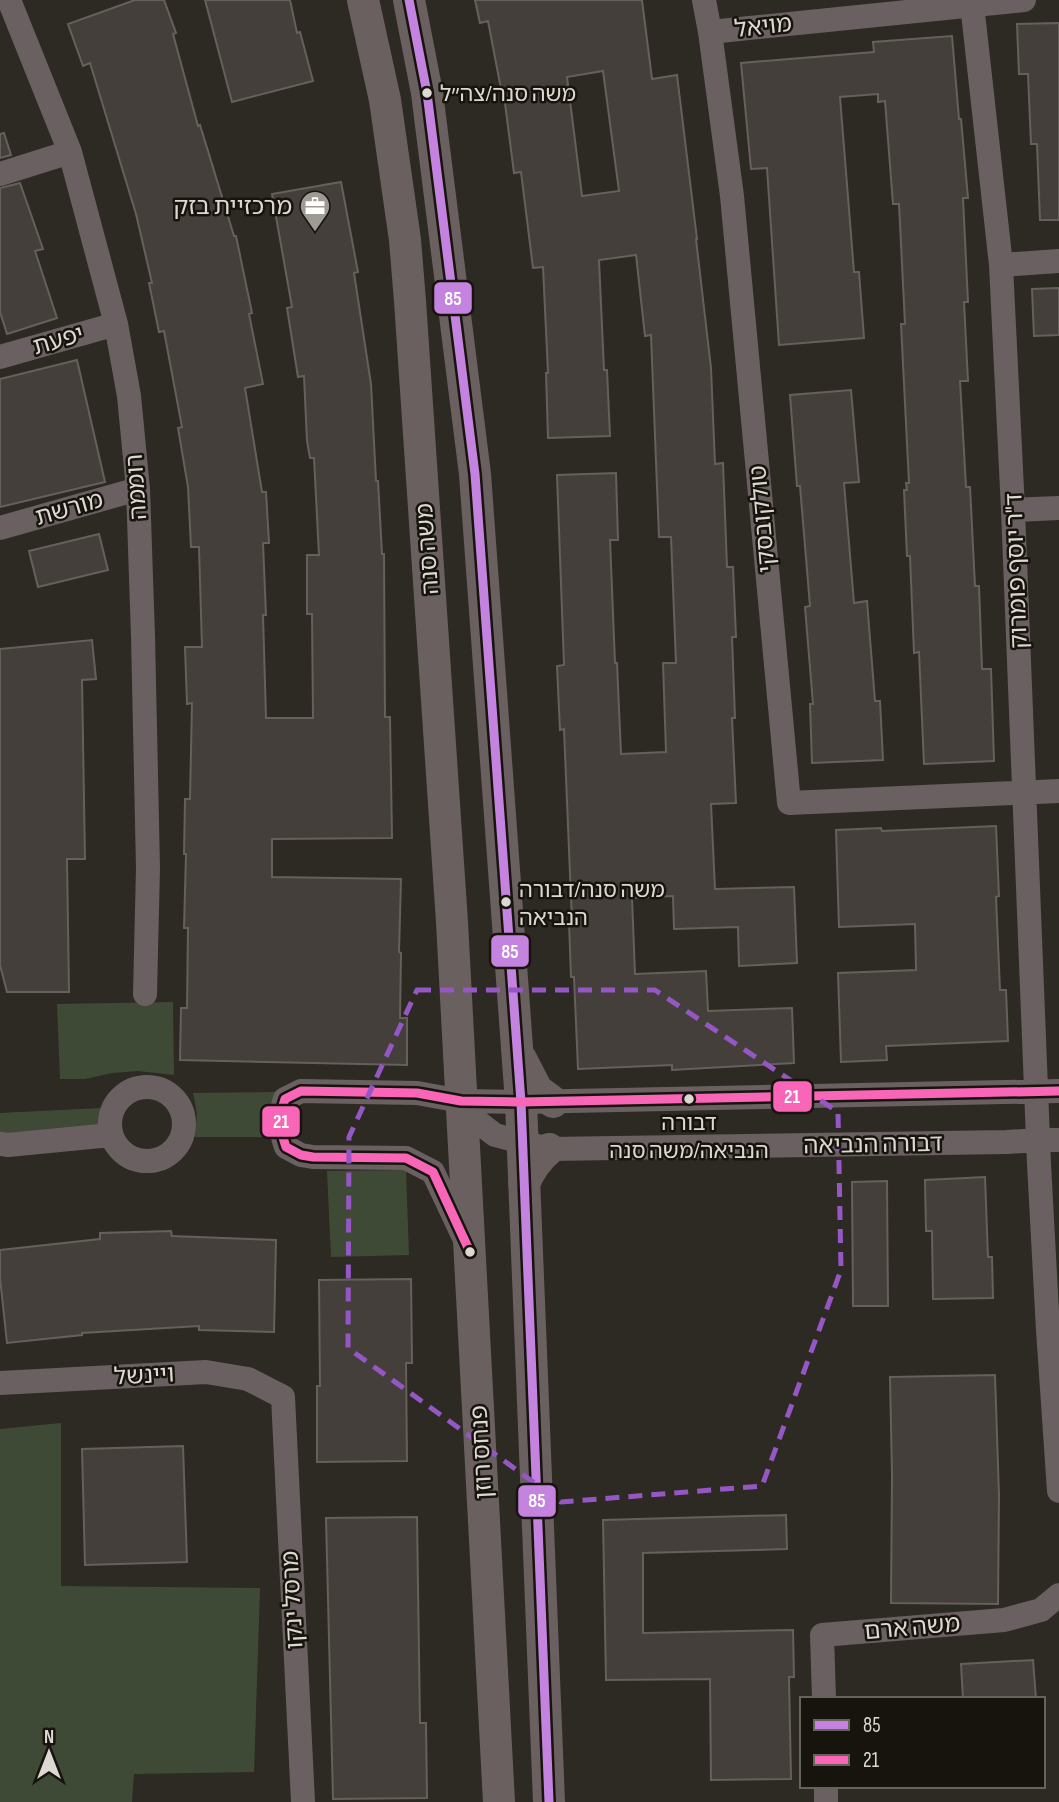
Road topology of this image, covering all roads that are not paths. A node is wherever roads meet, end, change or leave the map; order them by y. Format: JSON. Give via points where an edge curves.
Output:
{"nodes":[{"id":1,"x":9,"y":0,"type":"edge"},
{"id":2,"x":363,"y":0,"type":"edge"},
{"id":3,"x":409,"y":0,"type":"edge"},
{"id":4,"x":704,"y":0,"type":"edge"},
{"id":5,"x":1024,"y":0,"type":"edge"},
{"id":6,"x":972,"y":4,"type":"junction"},
{"id":7,"x":710,"y":32,"type":"junction"},
{"id":8,"x":70,"y":152,"type":"junction"},
{"id":9,"x":0,"y":174,"type":"edge"},
{"id":10,"x":1059,"y":261,"type":"edge"},
{"id":11,"x":1001,"y":265,"type":"junction"},
{"id":12,"x":116,"y":324,"type":"junction"},
{"id":13,"x":0,"y":356,"type":"edge"},
{"id":14,"x":138,"y":489,"type":"junction"},
{"id":15,"x":1059,"y":508,"type":"edge"},
{"id":16,"x":1013,"y":510,"type":"junction"},
{"id":17,"x":0,"y":528,"type":"edge"},
{"id":18,"x":1059,"y":791,"type":"edge"},
{"id":19,"x":1025,"y":793,"type":"junction"},
{"id":20,"x":145,"y":994,"type":"dead end"},
{"id":21,"x":516,"y":1049,"type":"junction"},
{"id":22,"x":1048,"y":1091,"type":"edge"},
{"id":23,"x":461,"y":1101,"type":"junction"},
{"id":24,"x":521,"y":1102,"type":"junction"},
{"id":25,"x":553,"y":1102,"type":"junction"},
{"id":26,"x":111,"y":1135,"type":"dead end"},
{"id":27,"x":1049,"y":1140,"type":"edge"},
{"id":28,"x":0,"y":1144,"type":"edge"},
{"id":29,"x":536,"y":1146,"type":"junction"},
{"id":30,"x":471,"y":1252,"type":"junction"},
{"id":31,"x":1053,"y":1330,"type":"edge"},
{"id":32,"x":0,"y":1383,"type":"edge"},
{"id":33,"x":283,"y":1397,"type":"joint"},
{"id":34,"x":1059,"y":1491,"type":"edge"},
{"id":35,"x":1059,"y":1595,"type":"edge"},
{"id":36,"x":824,"y":1697,"type":"edge"},
{"id":37,"x":303,"y":1802,"type":"edge"},
{"id":38,"x":499,"y":1802,"type":"edge"},
{"id":39,"x":549,"y":1802,"type":"edge"}],
"edges":[{"from":1,"to":8,"type":"street","name":"רוממה"},
{"from":2,"to":23,"type":"main road","name":"משה סנה","via":[[385,100],[405,240],[438,693]]},
{"from":3,"to":21,"type":"main road","via":[[427,93],[475,474]]},
{"from":4,"to":7,"type":"street","name":"טולקובסקי"},
{"from":5,"to":6,"type":"street","name":"מויאל"},
{"from":6,"to":7,"type":"street","name":"מויאל"},
{"from":6,"to":11,"type":"street","name":"ד\"ר יוסף פומרוק"},
{"from":7,"to":19,"type":"street","name":"טולקובסקי","via":[[732,196],[789,803]]},
{"from":8,"to":9,"type":"street"},
{"from":8,"to":12,"type":"street","name":"רוממה"},
{"from":10,"to":11,"type":"street"},
{"from":11,"to":16,"type":"street","name":"ד\"ר יוסף פומרוק"},
{"from":12,"to":13,"type":"street","name":"יפעת"},
{"from":12,"to":14,"type":"street","name":"רוממה"},
{"from":14,"to":17,"type":"street","name":"מורשת"},
{"from":14,"to":20,"type":"street","name":"רוממה","via":[[148,868]]},
{"from":15,"to":16,"type":"street"},
{"from":16,"to":19,"type":"street","name":"ד\"ר יוסף פומרוק"},
{"from":18,"to":19,"type":"street"},
{"from":19,"to":22,"type":"street","name":"ד\"ר יוסף פומרוק"},
{"from":21,"to":24,"type":"main road"},
{"from":21,"to":25,"type":"main road","via":[[537,1090]]},
{"from":22,"to":25,"type":"street","name":"דבורה הנביאה"},
{"from":22,"to":27,"type":"street","name":"ד\"ר יוסף פומרוק"},
{"from":23,"to":24,"type":"street","name":"דבורה הנביאה"},
{"from":23,"to":29,"type":"street","name":"דבורה הנביאה","via":[[474,1119],[495,1135]]},
{"from":23,"to":30,"type":"main road","name":"פנחס רוזן"},
{"from":23,"to":30,"type":"street","via":[[417,1093],[301,1091],[285,1099],[280,1113],[286,1147],[301,1155],[406,1158],[433,1172]]},
{"from":24,"to":25,"type":"street","name":"דבורה הנביאה"},
{"from":24,"to":29,"type":"main road"},
{"from":26,"to":28,"type":"street"},
{"from":27,"to":29,"type":"street","name":"דבורה הנביאה"},
{"from":27,"to":31,"type":"street","name":"ד\"ר יוסף פומרוק"},
{"from":29,"to":39,"type":"main road","via":[[524,1184]]},
{"from":30,"to":38,"type":"main road","name":"פנחס רוזן"},
{"from":31,"to":34,"type":"street","name":"ד\"ר יוסף פומרוק"},
{"from":32,"to":33,"type":"street","name":"ויינשל","via":[[206,1371],[248,1378]]},
{"from":33,"to":37,"type":"street","name":"מרסל ינקו"},
{"from":35,"to":36,"type":"street","name":"משה ארם","via":[[1041,1610],[1004,1620],[822,1635]]}]}
